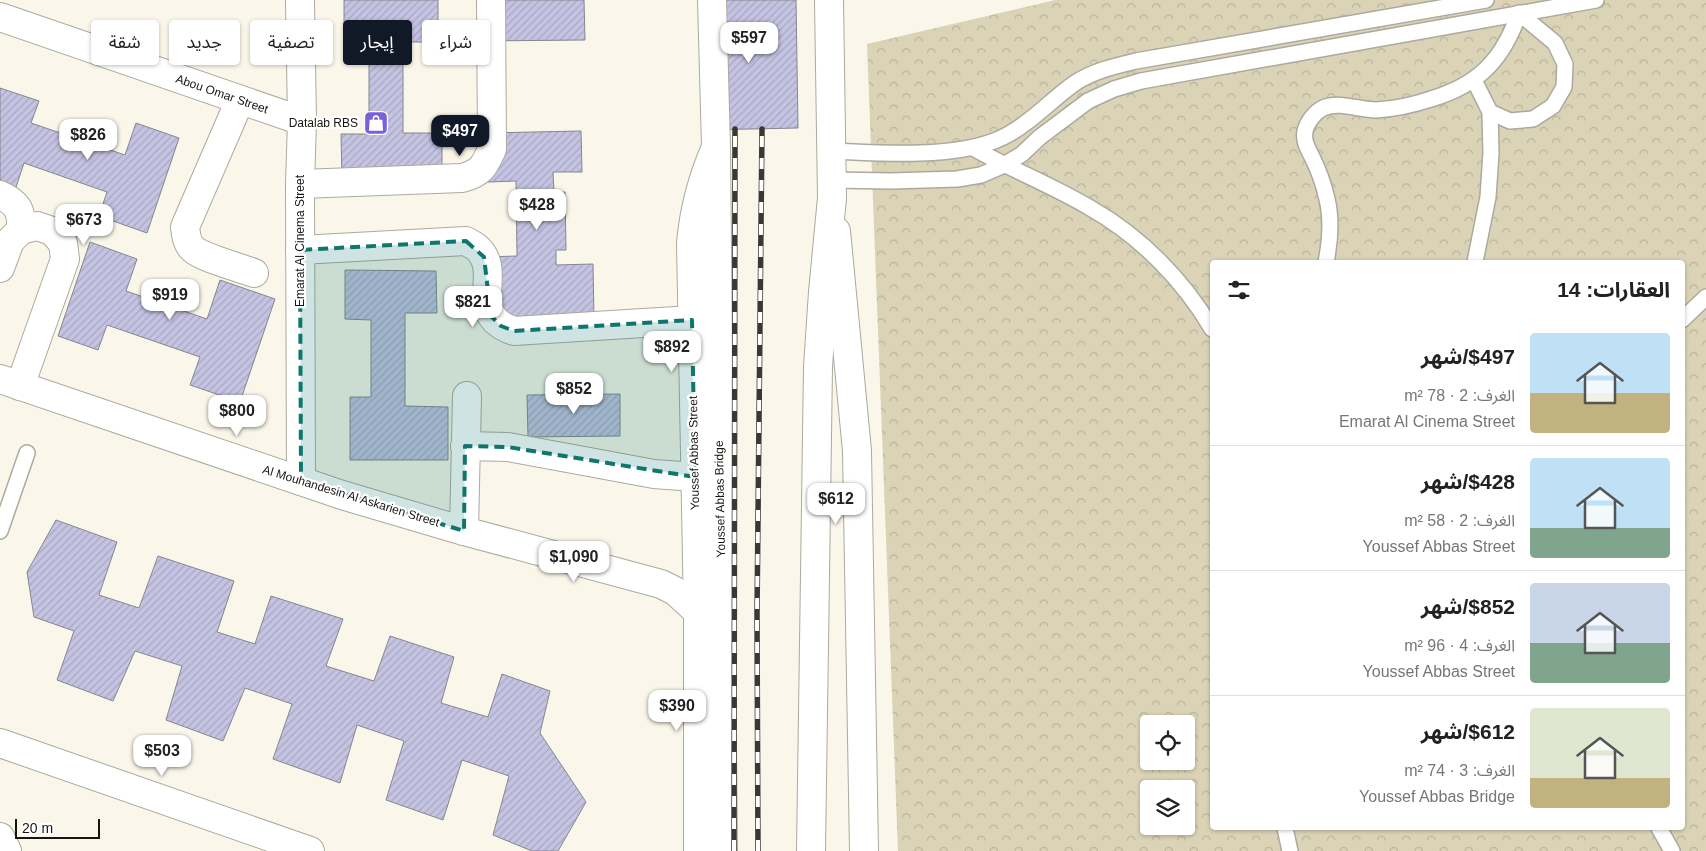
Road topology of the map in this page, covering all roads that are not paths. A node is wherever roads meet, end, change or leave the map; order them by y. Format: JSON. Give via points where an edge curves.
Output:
{"nodes":[{"id":1,"x":300,"y":0,"type":"edge"},
{"id":2,"x":491,"y":0,"type":"edge"},
{"id":3,"x":712,"y":0,"type":"edge"},
{"id":4,"x":829,"y":0,"type":"edge"},
{"id":5,"x":1486,"y":0,"type":"edge"},
{"id":6,"x":1596,"y":0,"type":"edge"},
{"id":7,"x":1518,"y":14,"type":"junction"},
{"id":8,"x":0,"y":17,"type":"edge"},
{"id":9,"x":1474,"y":80,"type":"junction"},
{"id":10,"x":240,"y":100,"type":"junction"},
{"id":11,"x":1490,"y":112,"type":"junction"},
{"id":12,"x":302,"y":121,"type":"junction"},
{"id":13,"x":716,"y":147,"type":"junction"},
{"id":14,"x":973,"y":148,"type":"junction"},
{"id":15,"x":832,"y":151,"type":"junction"},
{"id":16,"x":1004,"y":165,"type":"junction"},
{"id":17,"x":300,"y":184,"type":"junction"},
{"id":18,"x":832,"y":189,"type":"junction"},
{"id":19,"x":0,"y":195,"type":"edge"},
{"id":20,"x":21,"y":230,"type":"junction"},
{"id":21,"x":300,"y":250,"type":"junction"},
{"id":22,"x":1326,"y":260,"type":"edge"},
{"id":23,"x":1475,"y":260,"type":"edge"},
{"id":24,"x":0,"y":268,"type":"edge"},
{"id":25,"x":254,"y":273,"type":"dead end"},
{"id":26,"x":1706,"y":297,"type":"edge"},
{"id":27,"x":1685,"y":317,"type":"edge"},
{"id":28,"x":692,"y":320,"type":"junction"},
{"id":29,"x":1210,"y":325,"type":"edge"},
{"id":30,"x":10,"y":383,"type":"edge"},
{"id":31,"x":466,"y":396,"type":"dead end"},
{"id":32,"x":465,"y":446,"type":"junction"},
{"id":33,"x":27,"y":453,"type":"dead end"},
{"id":34,"x":694,"y":477,"type":"junction"},
{"id":35,"x":301,"y":481,"type":"junction"},
{"id":36,"x":464,"y":530,"type":"junction"},
{"id":37,"x":0,"y":531,"type":"edge"},
{"id":38,"x":698,"y":612,"type":"junction"},
{"id":39,"x":0,"y":743,"type":"edge"},
{"id":40,"x":1285,"y":830,"type":"edge"},
{"id":41,"x":1660,"y":830,"type":"edge"},
{"id":42,"x":0,"y":837,"type":"edge"},
{"id":43,"x":7,"y":851,"type":"edge"},
{"id":44,"x":310,"y":851,"type":"edge"},
{"id":45,"x":698,"y":851,"type":"edge"},
{"id":46,"x":723,"y":851,"type":"edge"},
{"id":47,"x":810,"y":851,"type":"edge"},
{"id":48,"x":864,"y":851,"type":"edge"},
{"id":49,"x":1290,"y":851,"type":"edge"},
{"id":50,"x":1672,"y":851,"type":"edge"}],
"edges":[{"from":1,"to":12,"type":"street","name":"Emarat Al Cinema Street"},
{"from":2,"to":17,"type":"street","via":[[492,149],[476,174],[462,178]]},
{"from":3,"to":13,"type":"street","name":"Youssef Abbas Street"},
{"from":4,"to":15,"type":"street"},
{"from":5,"to":14,"type":"lane","via":[[1105,69],[1076,82],[1031,121],[1007,136]]},
{"from":6,"to":7,"type":"lane"},
{"from":7,"to":9,"type":"lane","via":[[1502,51]]},
{"from":7,"to":11,"type":"lane","via":[[1555,43],[1565,64],[1564,87],[1553,106],[1533,119],[1510,121]]},
{"from":7,"to":16,"type":"lane","via":[[1141,81],[1088,101]]},
{"from":8,"to":10,"type":"street","name":"Abou Omar Street"},
{"from":9,"to":11,"type":"lane"},
{"from":9,"to":22,"type":"lane","via":[[1460,89],[1410,106],[1374,110],[1338,105],[1323,108],[1311,118],[1305,132],[1306,147],[1314,160],[1327,199],[1330,240]]},
{"from":10,"to":12,"type":"street","name":"Abou Omar Street"},
{"from":10,"to":25,"type":"street","via":[[185,227],[193,249]]},
{"from":11,"to":23,"type":"lane","via":[[1488,196]]},
{"from":12,"to":17,"type":"street","name":"Emarat Al Cinema Street"},
{"from":13,"to":28,"type":"street","name":"Youssef Abbas Street","via":[[698,194],[693,218]]},
{"from":13,"to":46,"type":"street","name":"Youssef Abbas Bridge"},
{"from":14,"to":15,"type":"lane","via":[[892,153]]},
{"from":14,"to":16,"type":"lane"},
{"from":15,"to":18,"type":"street"},
{"from":16,"to":18,"type":"lane","via":[[981,175],[957,179],[890,181]]},
{"from":16,"to":29,"type":"lane","via":[[1093,209],[1134,238],[1170,272]]},
{"from":17,"to":21,"type":"street","name":"Emarat Al Cinema Street"},
{"from":18,"to":47,"type":"street","via":[[818,367]]},
{"from":18,"to":48,"type":"street","via":[[857,451]]},
{"from":19,"to":20,"type":"street","via":[[14,203],[21,215]]},
{"from":20,"to":24,"type":"street","via":[[10,241]]},
{"from":20,"to":30,"type":"street","via":[[37,226],[52,231],[62,243],[65,259]]},
{"from":21,"to":28,"type":"street","via":[[466,241],[477,247],[484,257],[491,316],[501,326],[514,331]]},
{"from":21,"to":35,"type":"street","name":"Emarat Al Cinema Street"},
{"from":26,"to":27,"type":"lane"},
{"from":28,"to":34,"type":"street","name":"Youssef Abbas Street"},
{"from":30,"to":35,"type":"street","name":"Al Mouhandesin Al Askarien Street"},
{"from":31,"to":32,"type":"street"},
{"from":32,"to":34,"type":"street","via":[[508,447],[654,474]]},
{"from":32,"to":36,"type":"street"},
{"from":33,"to":37,"type":"lane"},
{"from":34,"to":38,"type":"street","name":"Youssef Abbas Street"},
{"from":35,"to":36,"type":"street","name":"Al Mouhandesin Al Askarien Street"},
{"from":36,"to":38,"type":"street","name":"Al Mouhandesin Al Askarien Street","via":[[661,584],[675,591]]},
{"from":38,"to":45,"type":"street","name":"Youssef Abbas Street"},
{"from":39,"to":44,"type":"street"},
{"from":40,"to":49,"type":"lane"},
{"from":41,"to":50,"type":"lane"},
{"from":42,"to":43,"type":"street"}]}
